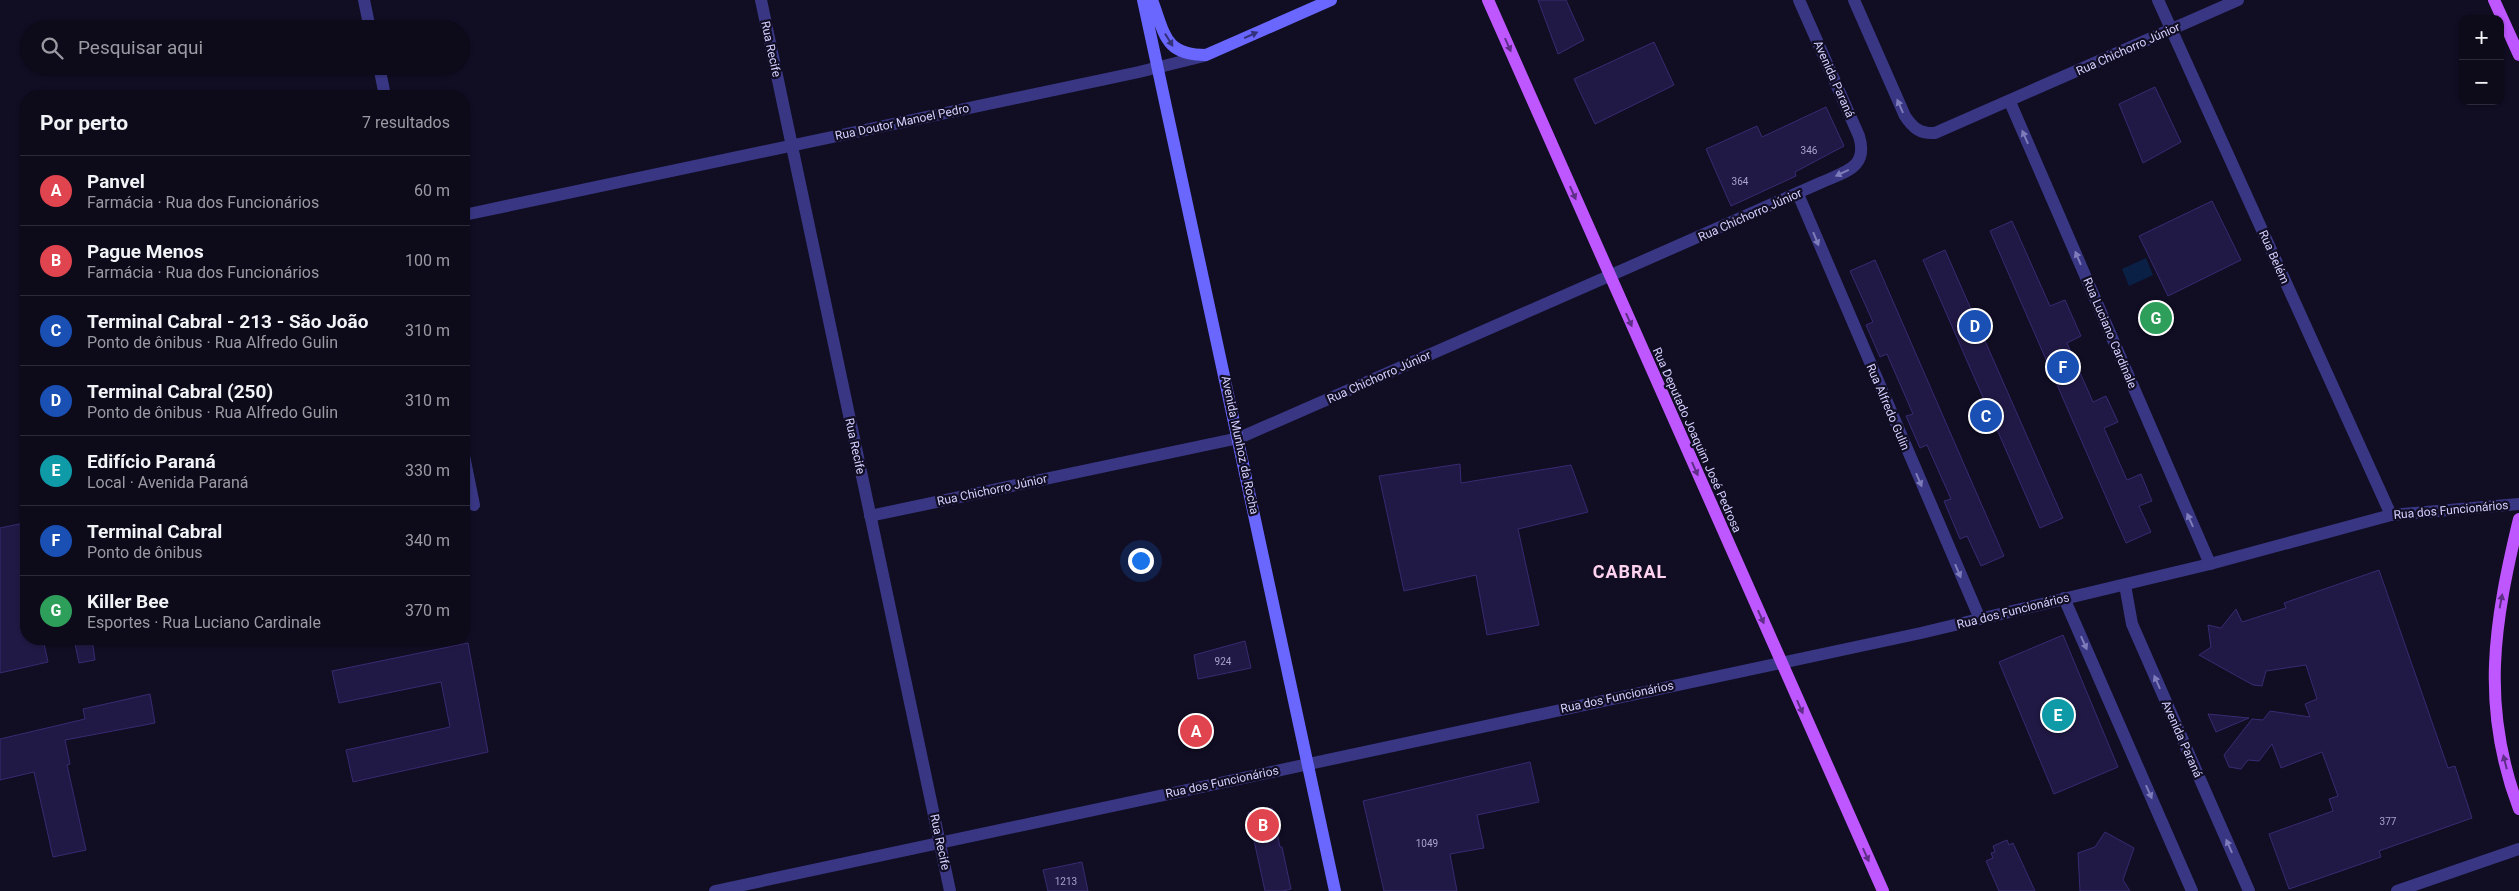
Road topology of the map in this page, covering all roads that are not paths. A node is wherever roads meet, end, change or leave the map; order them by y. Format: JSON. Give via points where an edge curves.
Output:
{"nodes":[{"id":1,"x":364,"y":0,"type":"edge"},
{"id":2,"x":760,"y":0,"type":"edge"},
{"id":3,"x":1143,"y":0,"type":"edge"},
{"id":4,"x":1152,"y":0,"type":"edge"},
{"id":5,"x":1331,"y":0,"type":"edge"},
{"id":6,"x":1488,"y":0,"type":"edge"},
{"id":7,"x":1800,"y":0,"type":"edge"},
{"id":8,"x":1854,"y":0,"type":"edge"},
{"id":9,"x":2158,"y":0,"type":"edge"},
{"id":10,"x":2238,"y":0,"type":"edge"},
{"id":11,"x":2494,"y":0,"type":"edge"},
{"id":12,"x":368,"y":20,"type":"edge"},
{"id":13,"x":2171,"y":29,"type":"junction"},
{"id":14,"x":1206,"y":55,"type":"junction"},
{"id":15,"x":2519,"y":55,"type":"edge"},
{"id":16,"x":1158,"y":68,"type":"junction"},
{"id":17,"x":381,"y":75,"type":"edge"},
{"id":18,"x":384,"y":90,"type":"edge"},
{"id":19,"x":2010,"y":102,"type":"junction"},
{"id":20,"x":792,"y":146,"type":"junction"},
{"id":21,"x":1861,"y":159,"type":"joint"},
{"id":22,"x":1798,"y":194,"type":"junction"},
{"id":23,"x":470,"y":214,"type":"edge"},
{"id":24,"x":1609,"y":276,"type":"junction"},
{"id":25,"x":1239,"y":438,"type":"junction"},
{"id":26,"x":470,"y":485,"type":"edge"},
{"id":27,"x":2519,"y":504,"type":"edge"},
{"id":28,"x":474,"y":505,"type":"dead end"},
{"id":29,"x":2391,"y":515,"type":"junction"},
{"id":30,"x":870,"y":516,"type":"junction"},
{"id":31,"x":2519,"y":519,"type":"edge"},
{"id":32,"x":2210,"y":564,"type":"junction"},
{"id":33,"x":2125,"y":585,"type":"junction"},
{"id":34,"x":2064,"y":598,"type":"junction"},
{"id":35,"x":1980,"y":619,"type":"junction"},
{"id":36,"x":1780,"y":662,"type":"junction"},
{"id":37,"x":1308,"y":764,"type":"junction"},
{"id":38,"x":2519,"y":809,"type":"edge"},
{"id":39,"x":940,"y":843,"type":"junction"},
{"id":40,"x":2519,"y":849,"type":"edge"},
{"id":41,"x":715,"y":891,"type":"edge"},
{"id":42,"x":950,"y":891,"type":"edge"},
{"id":43,"x":1335,"y":891,"type":"edge"},
{"id":44,"x":1882,"y":891,"type":"edge"},
{"id":45,"x":2192,"y":891,"type":"edge"},
{"id":46,"x":2249,"y":891,"type":"edge"},
{"id":47,"x":2397,"y":891,"type":"edge"}],
"edges":[{"from":1,"to":12,"type":"street"},
{"from":2,"to":20,"type":"street","name":"Rua Recife"},
{"from":3,"to":16,"type":"main road","name":"Avenida Munhoz da Rocha"},
{"from":4,"to":14,"type":"main road","one_way":true,"via":[[1172,46],[1188,55]]},
{"from":14,"to":5,"type":"main road","name":"Rua Doutor Manoel Pedro","one_way":true},
{"from":6,"to":24,"type":"main road","name":"Rua Deputado Joaquim José Pedrosa","one_way":true},
{"from":7,"to":21,"type":"street","name":"Avenida Paraná","via":[[1859,136]]},
{"from":19,"to":8,"type":"street","name":"Rua Chichorro Júnior","one_way":true,"via":[[1935,133],[1917,131],[1905,116]]},
{"from":9,"to":13,"type":"street","name":"Rua Belém"},
{"from":10,"to":13,"type":"street","name":"Rua Chichorro Júnior"},
{"from":11,"to":15,"type":"main road"},
{"from":13,"to":19,"type":"street","name":"Rua Chichorro Júnior"},
{"from":13,"to":29,"type":"street","name":"Rua Belém"},
{"from":14,"to":16,"type":"street","name":"Rua Doutor Manoel Pedro"},
{"from":16,"to":20,"type":"street","name":"Rua Doutor Manoel Pedro"},
{"from":16,"to":25,"type":"main road","name":"Avenida Munhoz da Rocha"},
{"from":17,"to":18,"type":"street"},
{"from":32,"to":19,"type":"street","name":"Rua Luciano Cardinale","one_way":true},
{"from":20,"to":23,"type":"street","name":"Rua Doutor Manoel Pedro"},
{"from":20,"to":30,"type":"street","name":"Rua Recife"},
{"from":21,"to":22,"type":"street","name":"Rua Chichorro Júnior","one_way":true,"via":[[1851,169]]},
{"from":22,"to":24,"type":"street","name":"Rua Chichorro Júnior"},
{"from":22,"to":35,"type":"street","name":"Rua Alfredo Gulin","one_way":true},
{"from":24,"to":25,"type":"street","name":"Rua Chichorro Júnior"},
{"from":24,"to":36,"type":"main road","name":"Rua Deputado Joaquim José Pedrosa","one_way":true},
{"from":25,"to":30,"type":"street","name":"Rua Chichorro Júnior"},
{"from":25,"to":37,"type":"main road","name":"Avenida Munhoz da Rocha"},
{"from":26,"to":28,"type":"street"},
{"from":27,"to":29,"type":"street","name":"Rua dos Funcionários"},
{"from":29,"to":32,"type":"street","name":"Rua dos Funcionários"},
{"from":30,"to":39,"type":"street","name":"Rua Recife"},
{"from":38,"to":31,"type":"main road","one_way":true,"via":[[2497,728],[2494,673],[2498,616]]},
{"from":32,"to":33,"type":"street","name":"Rua dos Funcionários"},
{"from":33,"to":34,"type":"street","name":"Rua dos Funcionários"},
{"from":46,"to":33,"type":"street","name":"Avenida Paraná","one_way":true,"via":[[2132,624]]},
{"from":34,"to":35,"type":"street","name":"Rua dos Funcionários"},
{"from":34,"to":45,"type":"street","one_way":true},
{"from":35,"to":36,"type":"street","name":"Rua dos Funcionários"},
{"from":36,"to":37,"type":"street","name":"Rua dos Funcionários"},
{"from":36,"to":44,"type":"main road","name":"Rua Deputado Joaquim José Pedrosa","one_way":true},
{"from":37,"to":39,"type":"street","name":"Rua dos Funcionários"},
{"from":37,"to":43,"type":"main road","name":"Avenida Munhoz da Rocha"},
{"from":39,"to":41,"type":"street","name":"Rua dos Funcionários"},
{"from":39,"to":42,"type":"street","name":"Rua Recife"},
{"from":40,"to":47,"type":"street"}]}
